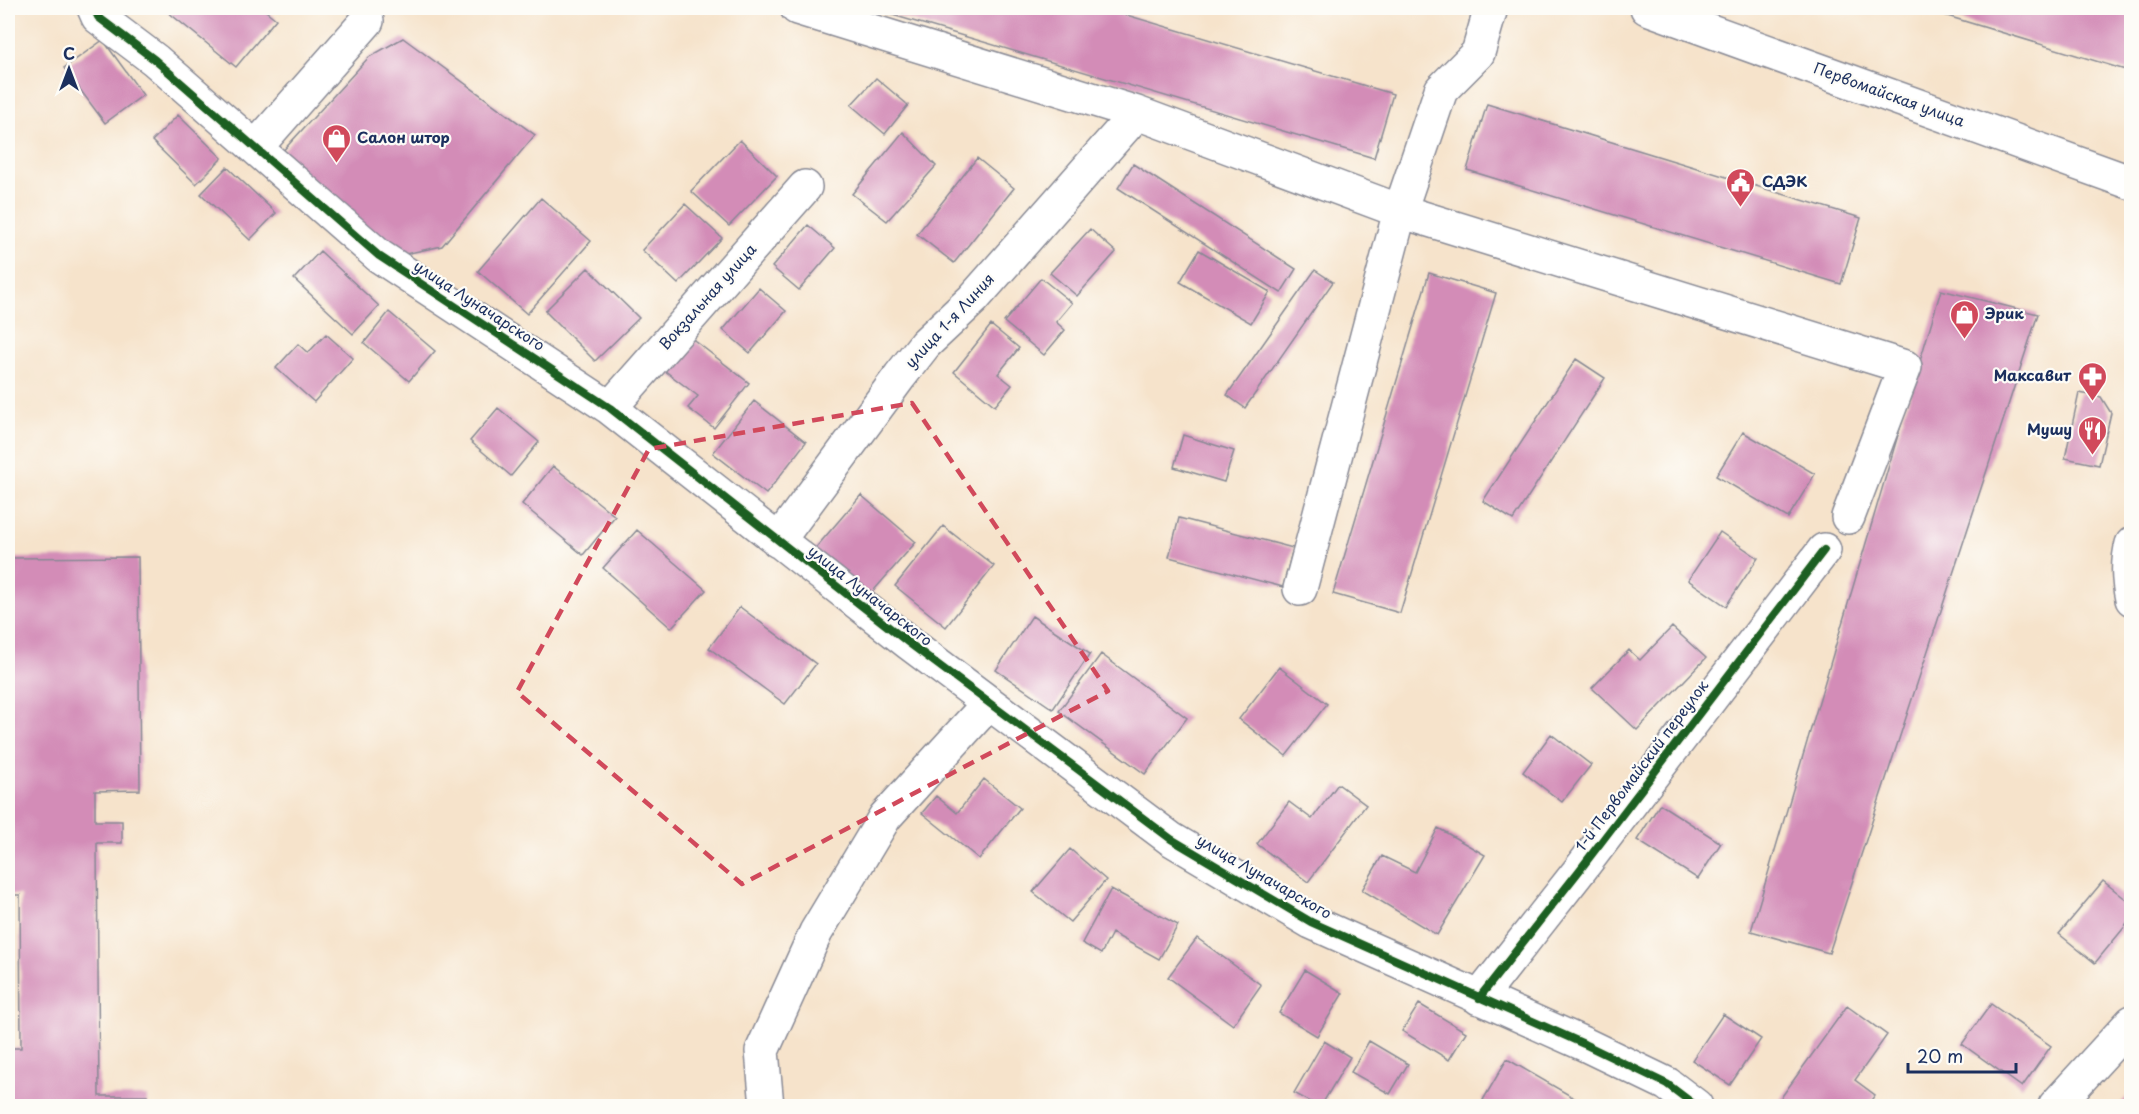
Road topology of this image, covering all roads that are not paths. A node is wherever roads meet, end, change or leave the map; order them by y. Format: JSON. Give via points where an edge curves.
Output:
{"nodes":[{"id":1,"x":93,"y":8,"type":"edge"},
{"id":2,"x":797,"y":8,"type":"edge"},
{"id":3,"x":1491,"y":8,"type":"edge"},
{"id":4,"x":1647,"y":8,"type":"edge"},
{"id":5,"x":367,"y":21,"type":"dead end"},
{"id":6,"x":1137,"y":113,"type":"junction"},
{"id":7,"x":256,"y":147,"type":"junction"},
{"id":8,"x":2132,"y":183,"type":"edge"},
{"id":9,"x":806,"y":187,"type":"dead end"},
{"id":10,"x":1400,"y":211,"type":"junction"},
{"id":11,"x":610,"y":408,"type":"junction"},
{"id":12,"x":1848,"y":517,"type":"dead end"},
{"id":13,"x":778,"y":541,"type":"junction"},
{"id":14,"x":2132,"y":544,"type":"edge"},
{"id":15,"x":1824,"y":550,"type":"dead end"},
{"id":16,"x":1300,"y":589,"type":"dead end"},
{"id":17,"x":2132,"y":599,"type":"edge"},
{"id":18,"x":989,"y":703,"type":"junction"},
{"id":19,"x":1479,"y":998,"type":"junction"},
{"id":20,"x":2132,"y":1022,"type":"edge"},
{"id":21,"x":767,"y":1107,"type":"edge"},
{"id":22,"x":1696,"y":1107,"type":"edge"},
{"id":23,"x":2055,"y":1107,"type":"edge"}],
"edges":[{"from":1,"to":7,"type":"street","name":"улица Луначарского","via":[[98,17],[155,60]]},
{"from":2,"to":6,"type":"street"},
{"from":3,"to":10,"type":"street","via":[[1478,53],[1440,90]]},
{"from":4,"to":8,"type":"street","name":"Первомайская улица"},
{"from":5,"to":7,"type":"street"},
{"from":6,"to":10,"type":"street"},
{"from":6,"to":13,"type":"street","name":"улица 1-я Линия","via":[[973,299],[925,344]]},
{"from":7,"to":11,"type":"street","name":"улица Луначарского","via":[[379,256]]},
{"from":9,"to":11,"type":"street","name":"Вокзальная улица"},
{"from":10,"to":12,"type":"street","via":[[1905,367]]},
{"from":10,"to":16,"type":"street"},
{"from":11,"to":13,"type":"street","name":"улица Луначарского"},
{"from":13,"to":18,"type":"street","name":"улица Луначарского"},
{"from":14,"to":17,"type":"street","via":[[2128,583]]},
{"from":15,"to":19,"type":"street","name":"1-й Первомайский переулок"},
{"from":18,"to":19,"type":"street","name":"улица Луначарского","via":[[1171,839],[1311,922]]},
{"from":18,"to":21,"type":"street","via":[[885,817],[816,932],[762,1051]]},
{"from":19,"to":22,"type":"street","name":"улица Луначарского","via":[[1667,1084]]},
{"from":20,"to":23,"type":"street"}]}
